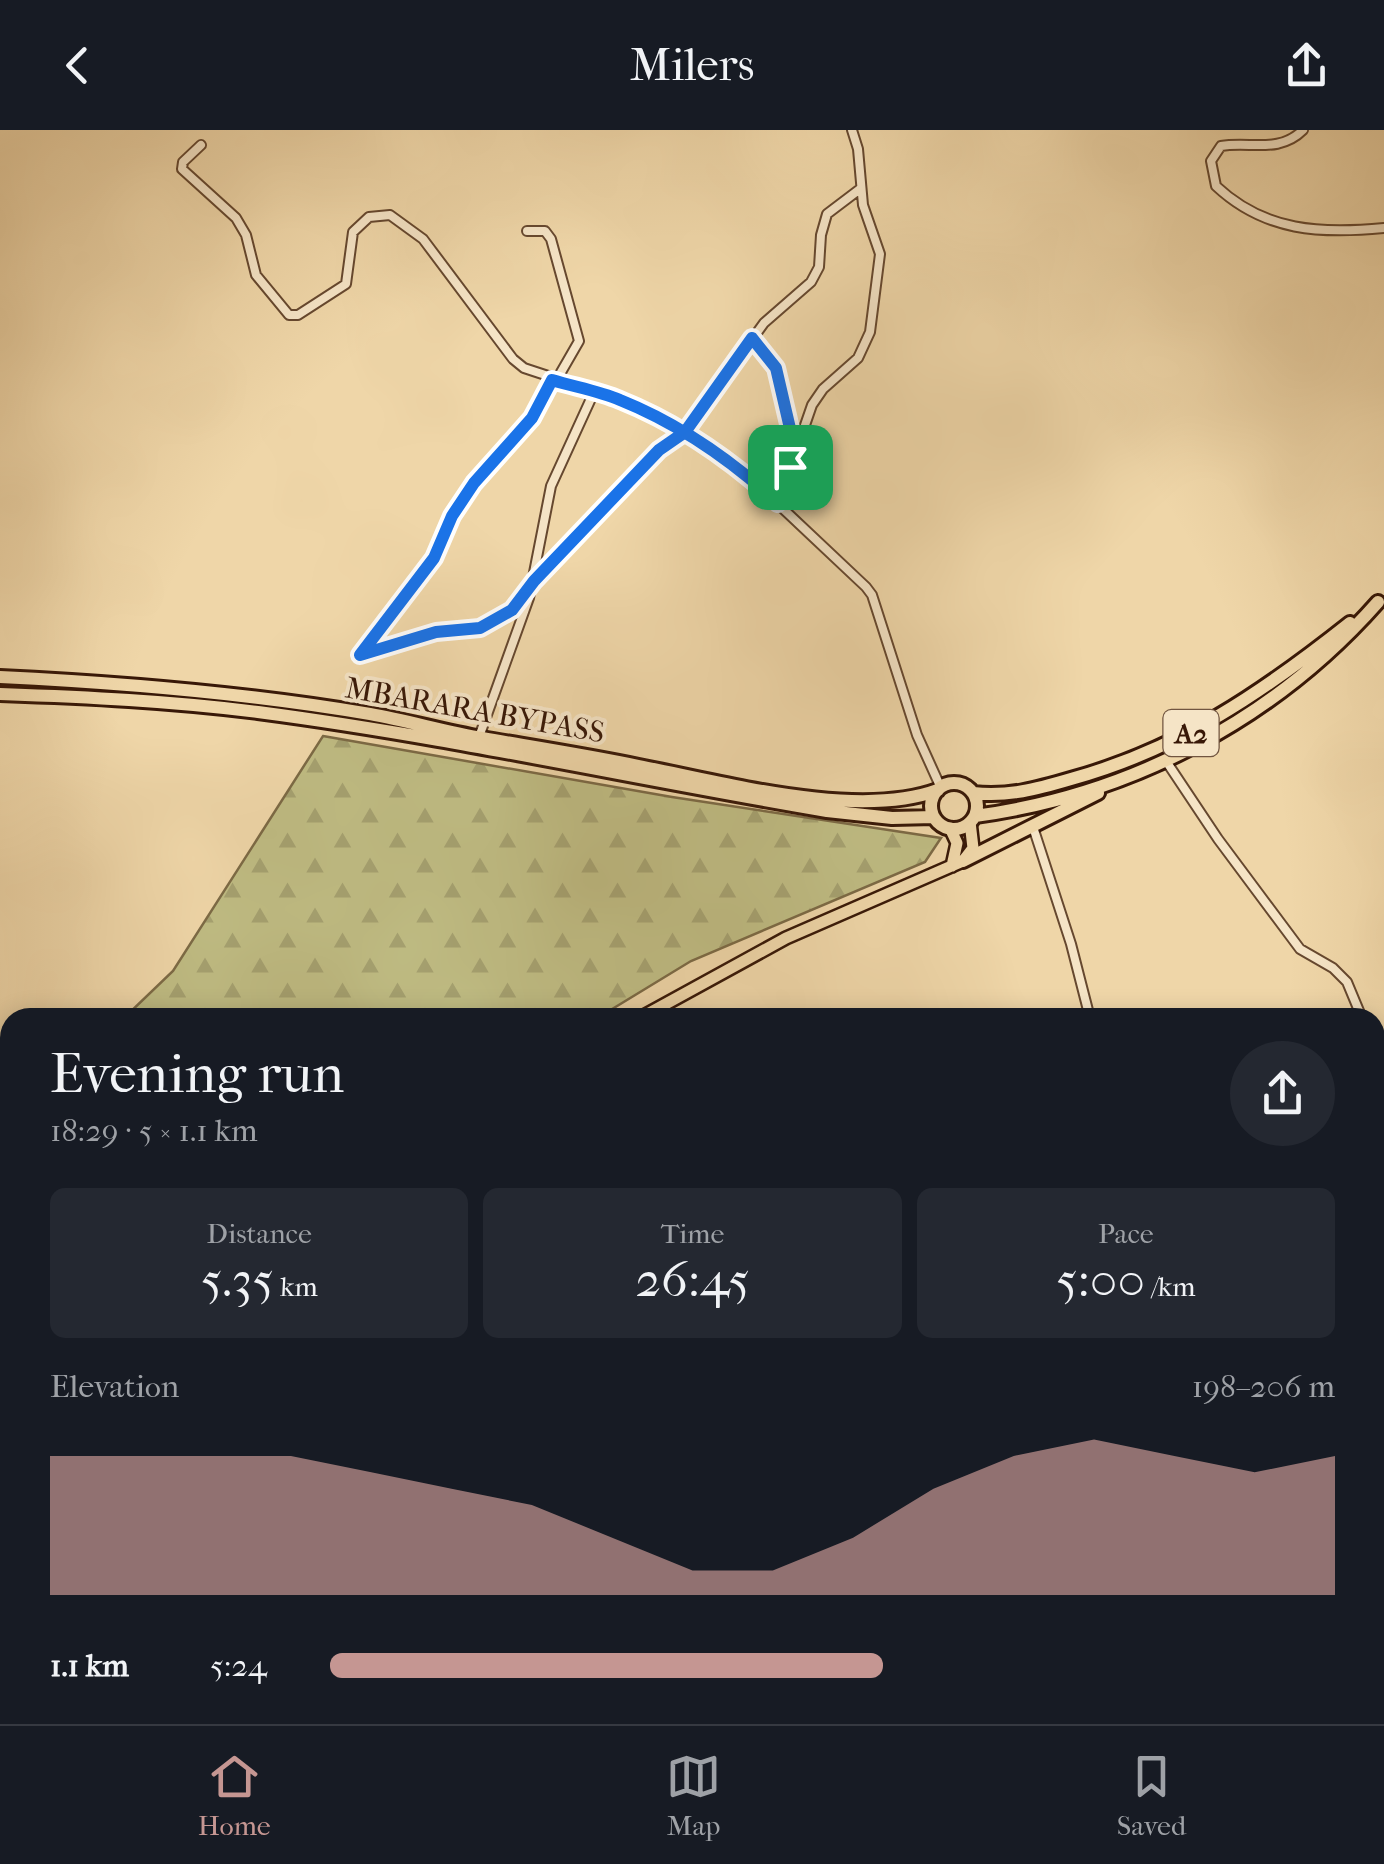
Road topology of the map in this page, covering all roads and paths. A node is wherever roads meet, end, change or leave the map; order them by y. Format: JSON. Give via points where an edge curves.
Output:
{"nodes":[{"id":1,"x":852,"y":130,"type":"edge"},
{"id":2,"x":1303,"y":130,"type":"edge"},
{"id":3,"x":201,"y":146,"type":"dead end"},
{"id":4,"x":860,"y":190,"type":"junction"},
{"id":5,"x":1384,"y":228,"type":"edge"},
{"id":6,"x":527,"y":231,"type":"dead end"},
{"id":7,"x":752,"y":338,"type":"junction"},
{"id":8,"x":552,"y":380,"type":"junction"},
{"id":9,"x":594,"y":392,"type":"junction"},
{"id":10,"x":685,"y":432,"type":"junction"},
{"id":11,"x":790,"y":467,"type":"junction"},
{"id":12,"x":778,"y":503,"type":"junction"},
{"id":13,"x":534,"y":581,"type":"junction"},
{"id":14,"x":1381,"y":600,"type":"edge"},
{"id":15,"x":0,"y":677,"type":"edge"},
{"id":16,"x":0,"y":694,"type":"edge"},
{"id":17,"x":479,"y":737,"type":"junction"},
{"id":18,"x":1166,"y":761,"type":"junction"},
{"id":19,"x":1116,"y":781,"type":"junction"},
{"id":20,"x":940,"y":789,"type":"junction"},
{"id":21,"x":973,"y":793,"type":"junction"},
{"id":22,"x":1055,"y":800,"type":"junction"},
{"id":23,"x":1060,"y":814,"type":"junction"},
{"id":24,"x":934,"y":817,"type":"junction"},
{"id":25,"x":972,"y":819,"type":"junction"},
{"id":26,"x":1033,"y":827,"type":"junction"},
{"id":27,"x":950,"y":828,"type":"junction"},
{"id":28,"x":957,"y":864,"type":"junction"},
{"id":29,"x":658,"y":1008,"type":"edge"},
{"id":30,"x":1088,"y":1008,"type":"edge"},
{"id":31,"x":1358,"y":1008,"type":"edge"}],
"edges":[{"from":1,"to":4,"type":"street"},
{"from":2,"to":5,"type":"street","via":[[1276,145],[1221,146],[1211,160],[1216,186],[1298,230]]},
{"from":3,"to":8,"type":"street","via":[[182,169],[236,218],[256,276],[284,312],[298,315],[346,284],[352,232],[369,216],[390,215],[423,239],[513,360]]},
{"from":4,"to":7,"type":"street","via":[[827,214],[811,282]]},
{"from":4,"to":11,"type":"street","via":[[880,254],[870,332],[858,358],[812,405]]},
{"from":6,"to":8,"type":"street","via":[[551,238],[578,342]]},
{"from":7,"to":10,"type":"street"},
{"from":7,"to":11,"type":"street","via":[[776,368],[792,437]]},
{"from":8,"to":9,"type":"street"},
{"from":8,"to":13,"type":"street","via":[[532,418],[474,483],[434,558],[360,655],[436,632],[480,628],[512,610]]},
{"from":9,"to":10,"type":"street"},
{"from":9,"to":13,"type":"street","via":[[551,486]]},
{"from":10,"to":12,"type":"street"},
{"from":10,"to":13,"type":"street","via":[[659,450]]},
{"from":11,"to":12,"type":"street"},
{"from":12,"to":20,"type":"street","via":[[872,595]]},
{"from":13,"to":17,"type":"street"},
{"from":14,"to":18,"type":"highway","number":"A2","via":[[1290,687]]},
{"from":14,"to":21,"type":"highway","number":"A2","via":[[1292,669],[1189,734],[1085,776],[1009,794]]},
{"from":15,"to":17,"type":"highway","name":"MBARARA BYPASS","via":[[248,696]]},
{"from":16,"to":24,"type":"highway","name":"MBARARA BYPASS","via":[[256,712],[827,810]]},
{"from":17,"to":20,"type":"highway","name":"MBARARA BYPASS","via":[[823,798],[882,800]]},
{"from":18,"to":19,"type":"highway","number":"A2"},
{"from":18,"to":31,"type":"street","via":[[1300,949],[1347,982]]},
{"from":19,"to":22,"type":"highway","number":"A2"},
{"from":19,"to":23,"type":"highway","number":"A2"},
{"from":20,"to":21,"type":"highway","number":"A2","via":[[956,784]]},
{"from":20,"to":24,"type":"highway"},
{"from":21,"to":25,"type":"highway"},
{"from":22,"to":23,"type":"highway"},
{"from":22,"to":25,"type":"highway","number":"A2"},
{"from":23,"to":26,"type":"highway","number":"A2"},
{"from":24,"to":27,"type":"highway"},
{"from":25,"to":27,"type":"highway","number":"A2"},
{"from":25,"to":28,"type":"main road","via":[[973,848]]},
{"from":26,"to":28,"type":"highway","number":"A2"},
{"from":26,"to":30,"type":"street"},
{"from":27,"to":28,"type":"main road"},
{"from":28,"to":29,"type":"main road","number":"A2","via":[[786,938]]}]}
